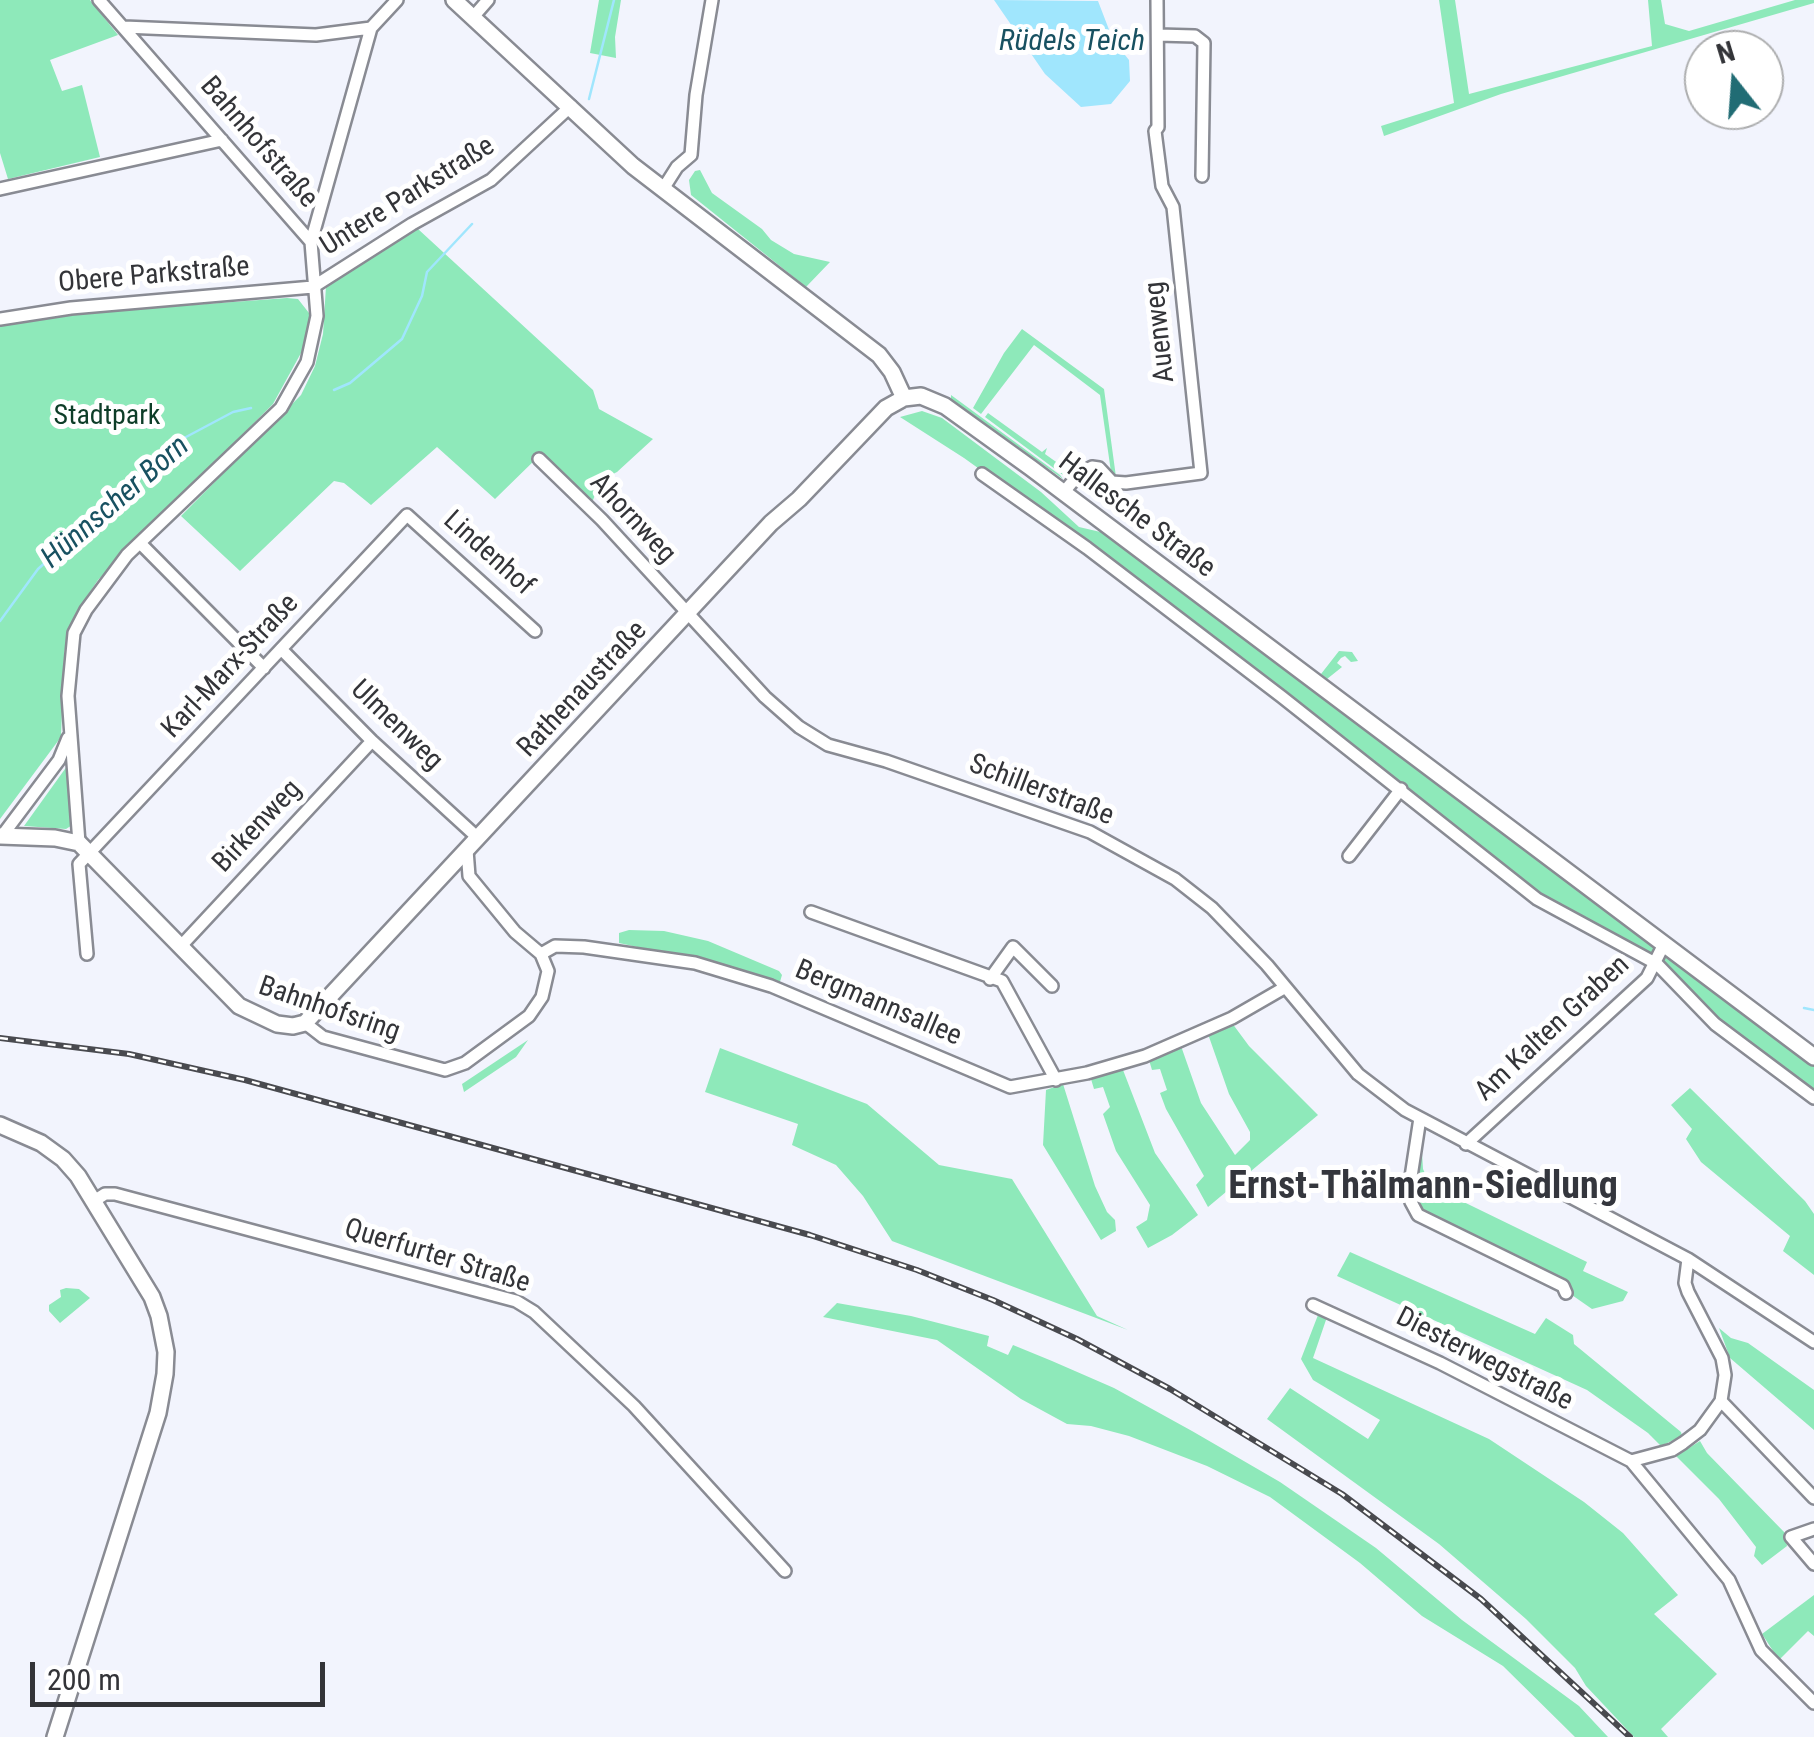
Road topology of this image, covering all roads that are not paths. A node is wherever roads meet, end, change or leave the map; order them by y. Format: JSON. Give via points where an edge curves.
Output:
{"nodes":[{"id":1,"x":99,"y":0,"type":"edge"},
{"id":2,"x":397,"y":0,"type":"edge"},
{"id":3,"x":454,"y":0,"type":"edge"},
{"id":4,"x":488,"y":0,"type":"edge"},
{"id":5,"x":712,"y":0,"type":"edge"},
{"id":6,"x":1157,"y":0,"type":"edge"},
{"id":7,"x":474,"y":16,"type":"junction"},
{"id":8,"x":124,"y":27,"type":"junction"},
{"id":9,"x":371,"y":28,"type":"junction"},
{"id":10,"x":1158,"y":35,"type":"junction"},
{"id":11,"x":566,"y":111,"type":"junction"},
{"id":12,"x":222,"y":140,"type":"junction"},
{"id":13,"x":1202,"y":176,"type":"dead end"},
{"id":14,"x":0,"y":189,"type":"edge"},
{"id":15,"x":662,"y":189,"type":"junction"},
{"id":16,"x":311,"y":242,"type":"junction"},
{"id":17,"x":313,"y":287,"type":"junction"},
{"id":18,"x":0,"y":319,"type":"edge"},
{"id":19,"x":904,"y":398,"type":"junction"},
{"id":20,"x":539,"y":459,"type":"dead end"},
{"id":21,"x":982,"y":474,"type":"dead end"},
{"id":22,"x":1063,"y":493,"type":"junction"},
{"id":23,"x":407,"y":514,"type":"joint"},
{"id":24,"x":140,"y":542,"type":"junction"},
{"id":25,"x":687,"y":616,"type":"junction"},
{"id":26,"x":535,"y":631,"type":"dead end"},
{"id":27,"x":281,"y":649,"type":"junction"},
{"id":28,"x":264,"y":668,"type":"junction"},
{"id":29,"x":70,"y":734,"type":"junction"},
{"id":30,"x":372,"y":741,"type":"junction"},
{"id":31,"x":1401,"y":789,"type":"junction"},
{"id":32,"x":0,"y":837,"type":"edge"},
{"id":33,"x":472,"y":844,"type":"junction"},
{"id":34,"x":86,"y":848,"type":"junction"},
{"id":35,"x":1348,"y":856,"type":"dead end"},
{"id":36,"x":445,"y":873,"type":"junction"},
{"id":37,"x":469,"y":876,"type":"junction"},
{"id":38,"x":811,"y":912,"type":"dead end"},
{"id":39,"x":1664,"y":944,"type":"junction"},
{"id":40,"x":180,"y":947,"type":"junction"},
{"id":41,"x":87,"y":954,"type":"dead end"},
{"id":42,"x":541,"y":954,"type":"junction"},
{"id":43,"x":1656,"y":964,"type":"junction"},
{"id":44,"x":990,"y":979,"type":"junction"},
{"id":45,"x":1052,"y":986,"type":"dead end"},
{"id":46,"x":1284,"y":988,"type":"junction"},
{"id":47,"x":304,"y":1023,"type":"junction"},
{"id":48,"x":1814,"y":1056,"type":"edge"},
{"id":49,"x":1056,"y":1080,"type":"junction"},
{"id":50,"x":1814,"y":1098,"type":"edge"},
{"id":51,"x":1420,"y":1118,"type":"junction"},
{"id":52,"x":0,"y":1125,"type":"edge"},
{"id":53,"x":1466,"y":1144,"type":"junction"},
{"id":54,"x":94,"y":1200,"type":"junction"},
{"id":55,"x":1688,"y":1259,"type":"junction"},
{"id":56,"x":1566,"y":1293,"type":"dead end"},
{"id":57,"x":1313,"y":1305,"type":"dead end"},
{"id":58,"x":1814,"y":1342,"type":"edge"},
{"id":59,"x":1722,"y":1401,"type":"junction"},
{"id":60,"x":1631,"y":1461,"type":"junction"},
{"id":61,"x":1814,"y":1498,"type":"edge"},
{"id":62,"x":1814,"y":1529,"type":"edge"},
{"id":63,"x":1814,"y":1564,"type":"edge"},
{"id":64,"x":786,"y":1571,"type":"dead end"},
{"id":65,"x":1814,"y":1703,"type":"edge"},
{"id":66,"x":55,"y":1737,"type":"edge"}],
"edges":[{"from":1,"to":8,"type":"street","name":"Bahnhofstraße"},
{"from":2,"to":9,"type":"street"},
{"from":3,"to":7,"type":"main road"},
{"from":4,"to":7,"type":"street"},
{"from":5,"to":15,"type":"street","via":[[690,154]]},
{"from":6,"to":10,"type":"street","name":"Auenweg"},
{"from":7,"to":11,"type":"main road"},
{"from":8,"to":9,"type":"street","via":[[316,35]]},
{"from":8,"to":12,"type":"street","name":"Bahnhofstraße"},
{"from":9,"to":16,"type":"street"},
{"from":10,"to":13,"type":"street","via":[[1195,36],[1204,44]]},
{"from":10,"to":22,"type":"street","name":"Auenweg","via":[[1155,131],[1162,186],[1174,208],[1201,473],[1126,483],[1112,482],[1092,466]]},
{"from":11,"to":15,"type":"main road"},
{"from":11,"to":17,"type":"street","name":"Untere Parkstraße","via":[[491,180]]},
{"from":12,"to":14,"type":"street"},
{"from":12,"to":16,"type":"street","name":"Bahnhofstraße"},
{"from":15,"to":19,"type":"main road","via":[[879,355]]},
{"from":16,"to":17,"type":"street","name":"Bahnhofstraße"},
{"from":17,"to":18,"type":"street","name":"Obere Parkstraße"},
{"from":17,"to":24,"type":"street","name":"Bahnhofstraße","via":[[317,316],[307,362],[280,408]]},
{"from":19,"to":22,"type":"main road","name":"Hallesche Straße","via":[[940,402]]},
{"from":19,"to":25,"type":"main road","name":"Rathenaustraße","via":[[870,422]]},
{"from":20,"to":25,"type":"street","name":"Ahornweg"},
{"from":21,"to":31,"type":"street","name":"Hallesche Straße"},
{"from":22,"to":39,"type":"main road","name":"Hallesche Straße"},
{"from":23,"to":26,"type":"street","name":"Lindenhof"},
{"from":23,"to":27,"type":"street","name":"Karl-Marx-Straße"},
{"from":24,"to":28,"type":"street"},
{"from":24,"to":29,"type":"street","name":"Bahnhofstraße","via":[[74,633]]},
{"from":25,"to":33,"type":"main road","name":"Rathenaustraße"},
{"from":25,"to":46,"type":"street","name":"Schillerstraße","via":[[798,727],[828,744],[1090,832],[1175,879],[1212,908]]},
{"from":27,"to":28,"type":"street","name":"Karl-Marx-Straße"},
{"from":27,"to":30,"type":"street","name":"Ulmenweg"},
{"from":28,"to":34,"type":"street","name":"Karl-Marx-Straße"},
{"from":29,"to":32,"type":"street","name":"Bahnhofstraße","via":[[59,760]]},
{"from":29,"to":34,"type":"street","name":"Bahnhofstraße"},
{"from":30,"to":33,"type":"street","name":"Ulmenweg"},
{"from":30,"to":40,"type":"street","name":"Birkenweg"},
{"from":31,"to":35,"type":"street"},
{"from":31,"to":43,"type":"street","name":"Hallesche Straße","via":[[1537,899]]},
{"from":32,"to":34,"type":"main road","via":[[68,839]]},
{"from":33,"to":36,"type":"main road","name":"Rathenaustraße"},
{"from":33,"to":37,"type":"street"},
{"from":34,"to":40,"type":"main road","name":"Bahnhofsring"},
{"from":34,"to":41,"type":"street","via":[[78,877]]},
{"from":36,"to":37,"type":"street"},
{"from":36,"to":47,"type":"main road","name":"Rathenaustraße"},
{"from":37,"to":42,"type":"street"},
{"from":38,"to":44,"type":"street"},
{"from":39,"to":43,"type":"street","name":"Am Kalten Graben"},
{"from":39,"to":48,"type":"main road","name":"Hallesche Straße"},
{"from":40,"to":47,"type":"main road","name":"Bahnhofsring","via":[[248,1012],[286,1027]]},
{"from":42,"to":47,"type":"street","name":"Bahnhofsring","via":[[548,971],[529,1016],[451,1069],[323,1038]]},
{"from":42,"to":49,"type":"street","name":"Bergmannsallee","via":[[554,946],[584,947],[695,964],[771,986],[1010,1087]]},
{"from":43,"to":50,"type":"street","name":"Hallesche Straße","via":[[1715,1024]]},
{"from":43,"to":53,"type":"street","name":"Am Kalten Graben"},
{"from":44,"to":45,"type":"street","via":[[1013,947]]},
{"from":44,"to":49,"type":"street","via":[[1002,981]]},
{"from":46,"to":49,"type":"street","name":"Bergmannsallee","via":[[1172,1046]]},
{"from":46,"to":51,"type":"street","name":"Schillerstraße","via":[[1358,1074]]},
{"from":51,"to":53,"type":"street","name":"Schillerstraße"},
{"from":51,"to":56,"type":"street","via":[[1410,1190],[1418,1215]]},
{"from":52,"to":54,"type":"main road","via":[[58,1154]]},
{"from":53,"to":55,"type":"street","name":"Schillerstraße"},
{"from":54,"to":64,"type":"street","name":"Querfurter Straße","via":[[115,1194],[516,1301],[634,1406]]},
{"from":54,"to":66,"type":"main road","via":[[152,1297],[166,1365],[149,1442]]},
{"from":55,"to":58,"type":"street","name":"Schillerstraße"},
{"from":55,"to":59,"type":"street","via":[[1688,1292],[1722,1358]]},
{"from":57,"to":60,"type":"street","name":"Diesterwegstraße"},
{"from":59,"to":60,"type":"street","via":[[1684,1443]]},
{"from":59,"to":61,"type":"street"},
{"from":60,"to":65,"type":"street","name":"Diesterwegstraße","via":[[1729,1580],[1761,1650]]},
{"from":62,"to":63,"type":"street","via":[[1791,1538]]}]}
